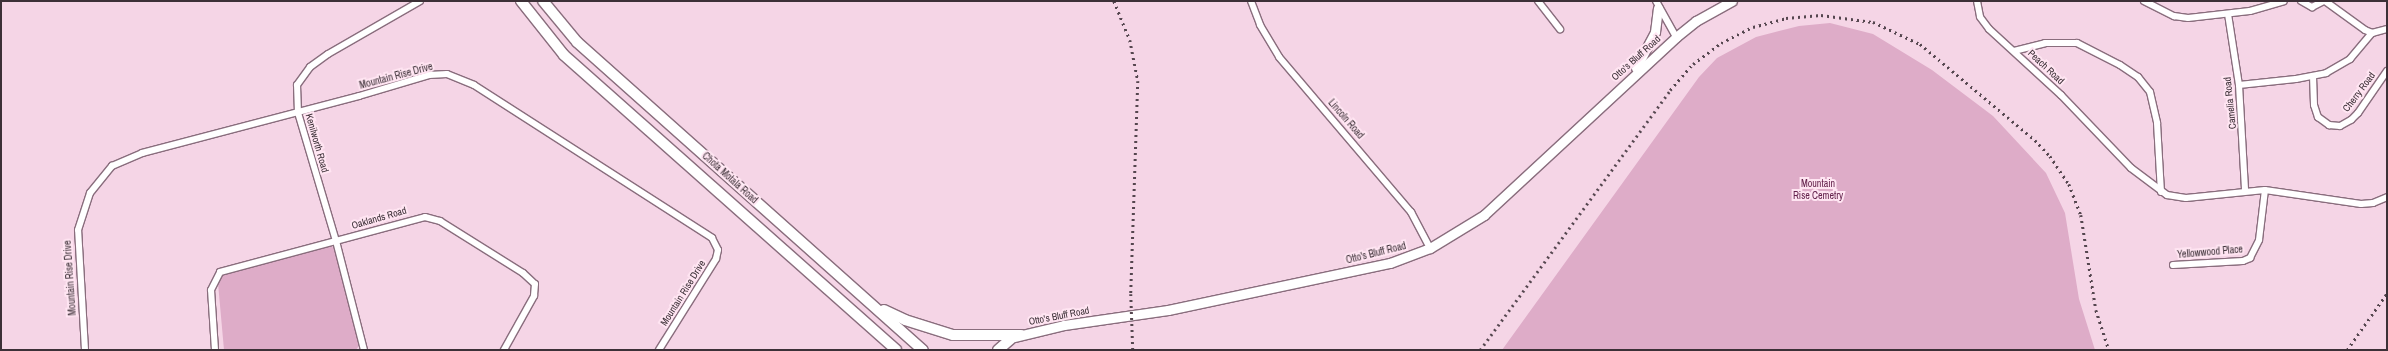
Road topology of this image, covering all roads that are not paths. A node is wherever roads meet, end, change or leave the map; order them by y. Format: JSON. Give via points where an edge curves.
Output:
{"nodes":[{"id":1,"x":420,"y":1,"type":"edge"},
{"id":2,"x":521,"y":1,"type":"edge"},
{"id":3,"x":543,"y":1,"type":"edge"},
{"id":4,"x":1251,"y":1,"type":"edge"},
{"id":5,"x":1538,"y":1,"type":"edge"},
{"id":6,"x":1732,"y":1,"type":"edge"},
{"id":7,"x":1977,"y":1,"type":"edge"},
{"id":8,"x":2144,"y":1,"type":"edge"},
{"id":9,"x":2284,"y":1,"type":"edge"},
{"id":10,"x":2301,"y":1,"type":"edge"},
{"id":11,"x":2325,"y":1,"type":"edge"},
{"id":12,"x":1657,"y":4,"type":"edge"},
{"id":13,"x":2228,"y":14,"type":"junction"},
{"id":14,"x":1560,"y":29,"type":"dead end"},
{"id":15,"x":2387,"y":29,"type":"edge"},
{"id":16,"x":2372,"y":33,"type":"junction"},
{"id":17,"x":1676,"y":37,"type":"junction"},
{"id":18,"x":2014,"y":51,"type":"junction"},
{"id":19,"x":2387,"y":71,"type":"edge"},
{"id":20,"x":1631,"y":76,"type":"junction"},
{"id":21,"x":2313,"y":76,"type":"junction"},
{"id":22,"x":2239,"y":85,"type":"junction"},
{"id":23,"x":298,"y":113,"type":"junction"},
{"id":24,"x":2245,"y":190,"type":"junction"},
{"id":25,"x":2265,"y":190,"type":"junction"},
{"id":26,"x":2161,"y":192,"type":"junction"},
{"id":27,"x":2387,"y":197,"type":"edge"},
{"id":28,"x":336,"y":241,"type":"junction"},
{"id":29,"x":1430,"y":248,"type":"junction"},
{"id":30,"x":2173,"y":265,"type":"dead end"},
{"id":31,"x":873,"y":305,"type":"junction"},
{"id":32,"x":1017,"y":336,"type":"junction"},
{"id":33,"x":85,"y":350,"type":"edge"},
{"id":34,"x":215,"y":350,"type":"edge"},
{"id":35,"x":364,"y":350,"type":"edge"},
{"id":36,"x":504,"y":350,"type":"edge"},
{"id":37,"x":659,"y":350,"type":"edge"},
{"id":38,"x":896,"y":350,"type":"edge"},
{"id":39,"x":923,"y":350,"type":"edge"},
{"id":40,"x":992,"y":350,"type":"edge"},
{"id":41,"x":998,"y":350,"type":"edge"}],
"edges":[{"from":1,"to":23,"type":"street","name":"Kenilworth Road","via":[[310,67],[297,85]]},
{"from":2,"to":38,"type":"main road","name":"Chota Motala Road","via":[[564,56]]},
{"from":3,"to":31,"type":"main road","name":"Chota Motala Road","via":[[577,42]]},
{"from":4,"to":29,"type":"street","name":"Lincoln Road","via":[[1260,25],[1279,57],[1410,212]]},
{"from":5,"to":14,"type":"street"},
{"from":6,"to":17,"type":"main road","name":"Otto's Bluff Road","via":[[1696,21]]},
{"from":7,"to":18,"type":"street","via":[[1980,17]]},
{"from":8,"to":13,"type":"street","via":[[2180,18]]},
{"from":9,"to":13,"type":"street","via":[[2271,7]]},
{"from":10,"to":11,"type":"street","via":[[2312,7]]},
{"from":11,"to":16,"type":"street","via":[[2349,21]]},
{"from":12,"to":17,"type":"street"},
{"from":12,"to":20,"type":"main road","via":[[1652,38]]},
{"from":13,"to":22,"type":"street","name":"Camelia Road"},
{"from":15,"to":16,"type":"street"},
{"from":16,"to":21,"type":"street","via":[[2350,59],[2340,66]]},
{"from":17,"to":20,"type":"main road","name":"Otto's Bluff Road"},
{"from":18,"to":26,"type":"street","name":"Peach Road","via":[[2090,123],[2131,168]]},
{"from":18,"to":26,"type":"street","name":"Peach Road","via":[[2045,43],[2076,43],[2138,77],[2150,92],[2157,122]]},
{"from":19,"to":21,"type":"street","name":"Cherry Road","via":[[2358,113],[2340,126],[2329,125],[2318,117],[2314,105]]},
{"from":20,"to":29,"type":"main road","name":"Otto's Bluff Road","via":[[1484,215]]},
{"from":21,"to":22,"type":"street"},
{"from":22,"to":24,"type":"street","name":"Camelia Road"},
{"from":23,"to":28,"type":"street","name":"Kenilworth Road"},
{"from":23,"to":33,"type":"street","name":"Mountain Rise Drive","via":[[125,158],[103,173],[90,193],[78,230]]},
{"from":23,"to":37,"type":"street","name":"Mountain Rise Drive","via":[[429,75],[447,74],[460,78],[712,238],[718,250],[716,259]]},
{"from":24,"to":25,"type":"street","name":"Peach Road"},
{"from":24,"to":26,"type":"street","name":"Peach Road","via":[[2177,198]]},
{"from":25,"to":27,"type":"street","name":"Peach Road","via":[[2361,204],[2373,203]]},
{"from":25,"to":30,"type":"street","name":"Yellowwood Place","via":[[2259,240],[2250,258],[2243,261]]},
{"from":28,"to":34,"type":"street","name":"Oaklands Road","via":[[220,272],[211,290]]},
{"from":28,"to":35,"type":"street","name":"Kenilworth Road"},
{"from":28,"to":36,"type":"street","name":"Oaklands Road","via":[[417,218],[433,218],[523,273],[532,279],[536,290]]},
{"from":29,"to":32,"type":"main road","name":"Otto's Bluff Road","via":[[1390,263],[1168,310],[1064,325]]},
{"from":31,"to":32,"type":"main road","via":[[905,320],[953,335]]},
{"from":31,"to":39,"type":"main road","name":"Chota Motala Road"},
{"from":32,"to":40,"type":"main road","name":"Otto's Bluff Road"},
{"from":32,"to":41,"type":"main road"}]}
